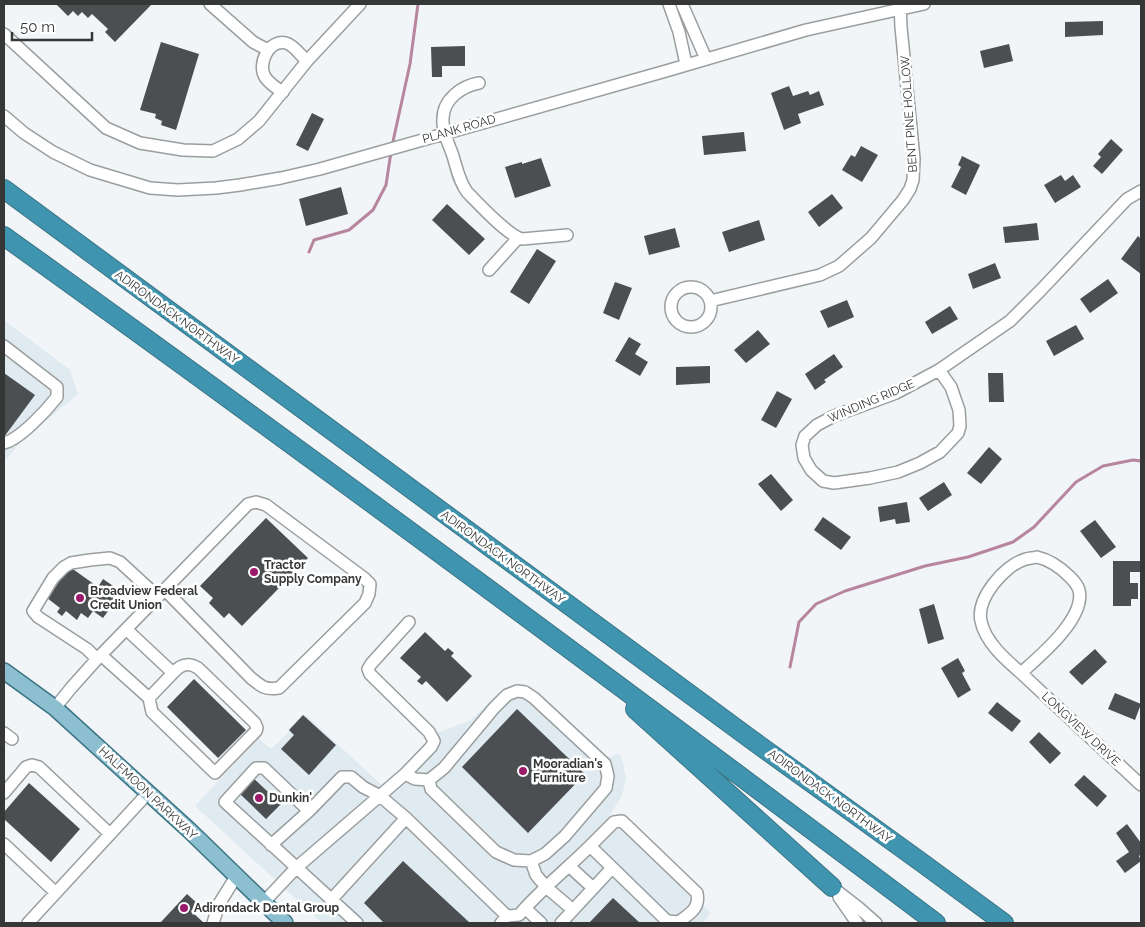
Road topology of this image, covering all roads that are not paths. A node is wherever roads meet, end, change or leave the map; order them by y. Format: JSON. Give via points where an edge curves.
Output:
{"nodes":[{"id":1,"x":210,"y":4,"type":"edge"},
{"id":2,"x":360,"y":4,"type":"edge"},
{"id":3,"x":669,"y":4,"type":"edge"},
{"id":4,"x":682,"y":4,"type":"edge"},
{"id":5,"x":924,"y":4,"type":"edge"},
{"id":6,"x":901,"y":6,"type":"edge"},
{"id":7,"x":4,"y":34,"type":"edge"},
{"id":8,"x":268,"y":50,"type":"junction"},
{"id":9,"x":706,"y":59,"type":"junction"},
{"id":10,"x":306,"y":61,"type":"junction"},
{"id":11,"x":686,"y":64,"type":"junction"},
{"id":12,"x":479,"y":84,"type":"dead end"},
{"id":13,"x":283,"y":92,"type":"junction"},
{"id":14,"x":4,"y":116,"type":"edge"},
{"id":15,"x":445,"y":134,"type":"junction"},
{"id":16,"x":4,"y":189,"type":"edge"},
{"id":17,"x":1141,"y":192,"type":"edge"},
{"id":18,"x":567,"y":235,"type":"dead end"},
{"id":19,"x":4,"y":236,"type":"edge"},
{"id":20,"x":518,"y":238,"type":"junction"},
{"id":21,"x":489,"y":270,"type":"dead end"},
{"id":22,"x":710,"y":301,"type":"dead end"},
{"id":23,"x":4,"y":346,"type":"edge"},
{"id":24,"x":939,"y":370,"type":"junction"},
{"id":25,"x":4,"y":443,"type":"edge"},
{"id":26,"x":161,"y":594,"type":"junction"},
{"id":27,"x":409,"y":622,"type":"dead end"},
{"id":28,"x":126,"y":629,"type":"junction"},
{"id":29,"x":552,"y":636,"type":"junction"},
{"id":30,"x":99,"y":657,"type":"junction"},
{"id":31,"x":4,"y":671,"type":"edge"},
{"id":32,"x":173,"y":673,"type":"junction"},
{"id":33,"x":1021,"y":673,"type":"junction"},
{"id":34,"x":149,"y":698,"type":"junction"},
{"id":35,"x":56,"y":708,"type":"junction"},
{"id":36,"x":406,"y":774,"type":"junction"},
{"id":37,"x":1139,"y":777,"type":"edge"},
{"id":38,"x":429,"y":780,"type":"junction"},
{"id":39,"x":4,"y":793,"type":"edge"},
{"id":40,"x":148,"y":793,"type":"junction"},
{"id":41,"x":380,"y":796,"type":"junction"},
{"id":42,"x":309,"y":811,"type":"junction"},
{"id":43,"x":406,"y":818,"type":"junction"},
{"id":44,"x":110,"y":834,"type":"junction"},
{"id":45,"x":4,"y":844,"type":"edge"},
{"id":46,"x":271,"y":845,"type":"junction"},
{"id":47,"x":590,"y":846,"type":"junction"},
{"id":48,"x":531,"y":861,"type":"junction"},
{"id":49,"x":569,"y":866,"type":"junction"},
{"id":50,"x":296,"y":868,"type":"junction"},
{"id":51,"x":612,"y":868,"type":"junction"},
{"id":52,"x":237,"y":875,"type":"junction"},
{"id":53,"x":546,"y":887,"type":"junction"},
{"id":54,"x":832,"y":887,"type":"junction"},
{"id":55,"x":593,"y":888,"type":"junction"},
{"id":56,"x":56,"y":893,"type":"junction"},
{"id":57,"x":330,"y":900,"type":"junction"},
{"id":58,"x":264,"y":902,"type":"junction"},
{"id":59,"x":525,"y":908,"type":"junction"},
{"id":60,"x":573,"y":910,"type":"junction"},
{"id":61,"x":504,"y":919,"type":"edge"},
{"id":62,"x":673,"y":922,"type":"edge"},
{"id":63,"x":28,"y":923,"type":"edge"},
{"id":64,"x":213,"y":923,"type":"edge"},
{"id":65,"x":285,"y":923,"type":"edge"},
{"id":66,"x":357,"y":923,"type":"edge"},
{"id":67,"x":541,"y":923,"type":"edge"},
{"id":68,"x":561,"y":923,"type":"edge"},
{"id":69,"x":856,"y":923,"type":"edge"},
{"id":70,"x":876,"y":923,"type":"edge"},
{"id":71,"x":936,"y":923,"type":"edge"},
{"id":72,"x":1004,"y":923,"type":"edge"}],
"edges":[{"from":1,"to":8,"type":"street","via":[[253,42]]},
{"from":2,"to":10,"type":"street"},
{"from":3,"to":11,"type":"street"},
{"from":4,"to":9,"type":"street"},
{"from":5,"to":6,"type":"street","name":"PLANK ROAD"},
{"from":6,"to":9,"type":"street","name":"PLANK ROAD"},
{"from":6,"to":22,"type":"street","name":"BENT PINE HOLLOW","via":[[914,159],[913,180],[903,200],[871,238],[840,266],[820,275]]},
{"from":7,"to":13,"type":"street","via":[[106,128],[140,142],[183,150],[213,151],[238,139],[259,121]]},
{"from":8,"to":10,"type":"street","via":[[286,43]]},
{"from":8,"to":13,"type":"street","via":[[262,70],[271,84]]},
{"from":9,"to":11,"type":"street","name":"PLANK ROAD"},
{"from":10,"to":13,"type":"street"},
{"from":11,"to":15,"type":"street","name":"PLANK ROAD"},
{"from":12,"to":15,"type":"street","via":[[469,85],[448,102],[442,118]]},
{"from":14,"to":15,"type":"street","name":"PLANK ROAD","via":[[53,152],[90,170],[150,188],[178,190],[281,178]]},
{"from":15,"to":20,"type":"street","via":[[462,185]]},
{"from":16,"to":72,"type":"highway","name":"ADIRONDACK NORTHWAY"},
{"from":17,"to":24,"type":"street","name":"WINDING RIDGE","via":[[1127,200],[1010,321]]},
{"from":18,"to":20,"type":"street"},
{"from":19,"to":29,"type":"highway"},
{"from":20,"to":21,"type":"street"},
{"from":23,"to":25,"type":"street","via":[[57,387],[57,397],[21,434]]},
{"from":24,"to":24,"type":"street","name":"WINDING RIDGE","via":[[896,393],[817,424],[805,436],[802,445],[804,458],[811,470],[823,481],[870,478],[898,472],[940,452],[960,426],[959,410],[951,387]]},
{"from":26,"to":26,"type":"street","via":[[248,504],[256,502],[266,505],[370,584],[364,603],[279,688],[268,690]]},
{"from":26,"to":28,"type":"street"},
{"from":26,"to":30,"type":"street","via":[[110,558],[72,563],[53,578],[33,610],[38,617]]},
{"from":27,"to":36,"type":"street","via":[[368,669],[434,741]]},
{"from":28,"to":30,"type":"street"},
{"from":28,"to":32,"type":"street"},
{"from":29,"to":54,"type":"highway"},
{"from":29,"to":71,"type":"highway"},
{"from":30,"to":34,"type":"street"},
{"from":30,"to":35,"type":"street"},
{"from":31,"to":35,"type":"main road","name":"HALFMOON PARKWAY"},
{"from":32,"to":34,"type":"street"},
{"from":32,"to":34,"type":"street","via":[[182,665],[195,666],[257,725],[256,731],[215,773],[152,712]]},
{"from":33,"to":33,"type":"street","name":"LONGVIEW DRIVE","via":[[1061,634],[1076,612],[1079,600],[1079,589],[1064,571],[1037,557],[1024,559],[1005,571],[985,598],[980,612],[989,639]]},
{"from":33,"to":37,"type":"street","name":"LONGVIEW DRIVE"},
{"from":35,"to":40,"type":"main road","name":"HALFMOON PARKWAY"},
{"from":36,"to":38,"type":"street"},
{"from":36,"to":41,"type":"street"},
{"from":38,"to":48,"type":"street","via":[[431,789],[496,852],[514,860]]},
{"from":38,"to":48,"type":"street","via":[[444,768],[507,695],[517,691],[534,698],[605,764],[608,776],[606,788],[565,836],[545,854]]},
{"from":39,"to":44,"type":"street","via":[[26,767],[32,765]]},
{"from":40,"to":44,"type":"street"},
{"from":40,"to":52,"type":"main road","name":"HALFMOON PARKWAY"},
{"from":41,"to":42,"type":"street","via":[[351,777],[342,777]]},
{"from":41,"to":43,"type":"street"},
{"from":41,"to":50,"type":"street"},
{"from":42,"to":46,"type":"street"},
{"from":42,"to":46,"type":"street","via":[[264,768],[256,768],[225,802]]},
{"from":43,"to":57,"type":"street"},
{"from":43,"to":61,"type":"street"},
{"from":44,"to":56,"type":"street"},
{"from":45,"to":56,"type":"street"},
{"from":46,"to":50,"type":"street"},
{"from":47,"to":49,"type":"street"},
{"from":47,"to":51,"type":"street"},
{"from":47,"to":62,"type":"street","via":[[614,822],[622,821],[697,893],[695,909]]},
{"from":48,"to":53,"type":"street","via":[[536,875]]},
{"from":49,"to":53,"type":"street"},
{"from":49,"to":55,"type":"street"},
{"from":50,"to":57,"type":"street"},
{"from":50,"to":58,"type":"street"},
{"from":51,"to":55,"type":"street"},
{"from":51,"to":62,"type":"street"},
{"from":52,"to":58,"type":"main road","name":"HALFMOON PARKWAY"},
{"from":52,"to":64,"type":"street","via":[[219,904]]},
{"from":53,"to":59,"type":"street"},
{"from":53,"to":60,"type":"street"},
{"from":54,"to":69,"type":"street"},
{"from":54,"to":70,"type":"street"},
{"from":55,"to":60,"type":"street"},
{"from":56,"to":63,"type":"street"},
{"from":57,"to":66,"type":"street"},
{"from":58,"to":65,"type":"main road","name":"HALFMOON PARKWAY"},
{"from":59,"to":61,"type":"street","via":[[519,915]]},
{"from":59,"to":67,"type":"street"},
{"from":60,"to":68,"type":"street"}]}
